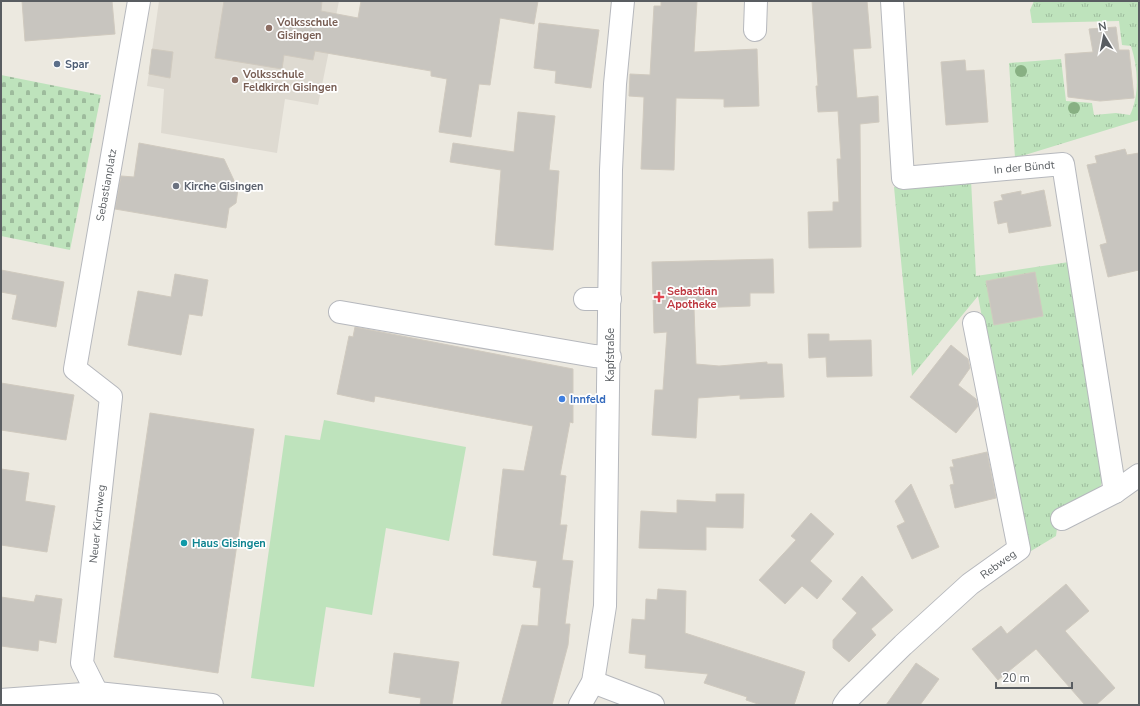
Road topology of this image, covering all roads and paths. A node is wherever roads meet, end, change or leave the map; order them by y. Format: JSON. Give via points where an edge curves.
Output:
{"nodes":[{"id":1,"x":139,"y":1,"type":"edge"},
{"id":2,"x":623,"y":1,"type":"edge"},
{"id":3,"x":756,"y":1,"type":"edge"},
{"id":4,"x":892,"y":1,"type":"edge"},
{"id":5,"x":755,"y":30,"type":"dead end"},
{"id":6,"x":610,"y":299,"type":"junction"},
{"id":7,"x":585,"y":300,"type":"dead end"},
{"id":8,"x":340,"y":312,"type":"dead end"},
{"id":9,"x":974,"y":324,"type":"dead end"},
{"id":10,"x":610,"y":357,"type":"junction"},
{"id":11,"x":75,"y":369,"type":"joint"},
{"id":12,"x":1139,"y":475,"type":"edge"},
{"id":13,"x":1115,"y":492,"type":"junction"},
{"id":14,"x":1062,"y":519,"type":"dead end"},
{"id":15,"x":593,"y":682,"type":"junction"},
{"id":16,"x":97,"y":693,"type":"junction"},
{"id":17,"x":1,"y":700,"type":"edge"},
{"id":18,"x":212,"y":705,"type":"edge"},
{"id":19,"x":580,"y":705,"type":"edge"},
{"id":20,"x":653,"y":705,"type":"edge"},
{"id":21,"x":844,"y":705,"type":"edge"}],
"edges":[{"from":1,"to":11,"type":"street","name":"Sebastianplatz"},
{"from":2,"to":6,"type":"street","name":"Kapfstraße","via":[[615,84],[611,170]]},
{"from":3,"to":5,"type":"street"},
{"from":4,"to":13,"type":"street","name":"In der Bündt","via":[[903,178],[1063,164]]},
{"from":6,"to":7,"type":"street"},
{"from":6,"to":10,"type":"street","name":"Kapfstraße"},
{"from":8,"to":10,"type":"street"},
{"from":9,"to":21,"type":"street","name":"Rebweg","via":[[1019,549],[970,584],[903,645]]},
{"from":10,"to":15,"type":"street","name":"Kapfstraße","via":[[606,606]]},
{"from":11,"to":16,"type":"street","name":"Neuer Kirchweg","via":[[111,397],[82,663]]},
{"from":12,"to":13,"type":"street"},
{"from":13,"to":14,"type":"street"},
{"from":15,"to":19,"type":"street","name":"Kapfstraße"},
{"from":15,"to":20,"type":"street"},
{"from":16,"to":17,"type":"street"},
{"from":16,"to":18,"type":"street"}]}
